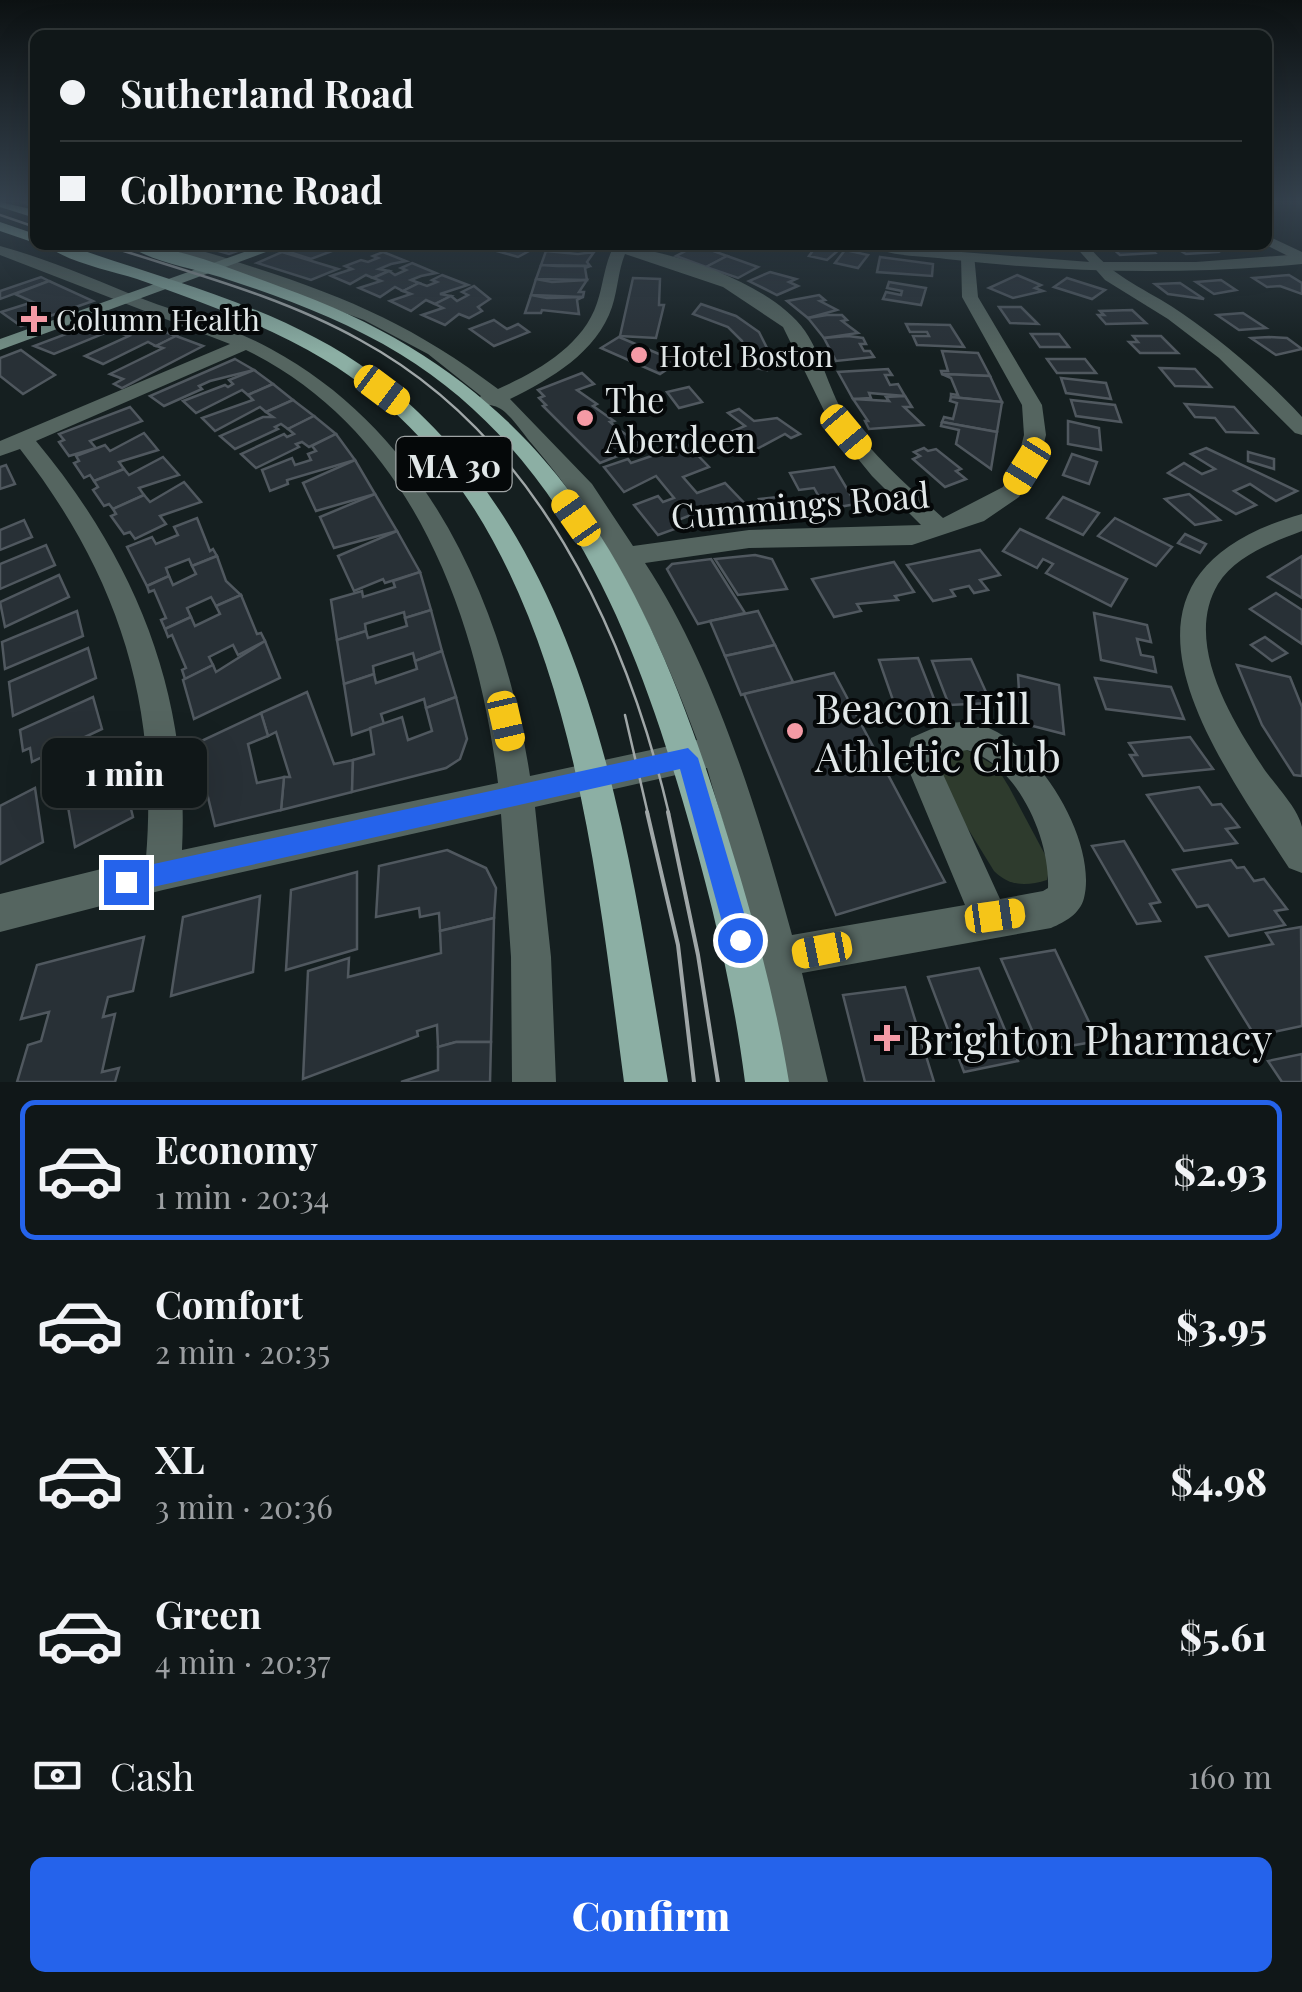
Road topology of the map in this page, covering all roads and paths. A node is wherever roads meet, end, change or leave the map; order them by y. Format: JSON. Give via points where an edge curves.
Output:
{"nodes":[{"id":1,"x":7,"y":252,"type":"edge"},
{"id":2,"x":74,"y":252,"type":"edge"},
{"id":3,"x":165,"y":252,"type":"edge"},
{"id":4,"x":185,"y":252,"type":"edge"},
{"id":5,"x":257,"y":252,"type":"edge"},
{"id":6,"x":615,"y":252,"type":"edge"},
{"id":7,"x":636,"y":252,"type":"edge"},
{"id":8,"x":950,"y":252,"type":"edge"},
{"id":9,"x":1088,"y":252,"type":"edge"},
{"id":10,"x":969,"y":257,"type":"junction"},
{"id":11,"x":1300,"y":260,"type":"edge"},
{"id":12,"x":218,"y":266,"type":"junction"},
{"id":13,"x":1098,"y":266,"type":"junction"},
{"id":14,"x":163,"y":285,"type":"junction"},
{"id":15,"x":127,"y":298,"type":"junction"},
{"id":16,"x":245,"y":344,"type":"junction"},
{"id":17,"x":0,"y":345,"type":"edge"},
{"id":18,"x":488,"y":400,"type":"junction"},
{"id":19,"x":1302,"y":429,"type":"edge"},
{"id":20,"x":12,"y":445,"type":"edge"},
{"id":21,"x":564,"y":483,"type":"junction"},
{"id":22,"x":1302,"y":522,"type":"edge"},
{"id":23,"x":940,"y":530,"type":"junction"},
{"id":24,"x":630,"y":556,"type":"junction"},
{"id":25,"x":702,"y":754,"type":"junction"},
{"id":26,"x":593,"y":780,"type":"junction"},
{"id":27,"x":517,"y":798,"type":"junction"},
{"id":28,"x":1302,"y":855,"type":"edge"},
{"id":29,"x":162,"y":872,"type":"junction"},
{"id":30,"x":0,"y":913,"type":"edge"},
{"id":31,"x":992,"y":917,"type":"junction"},
{"id":32,"x":780,"y":958,"type":"junction"},
{"id":33,"x":534,"y":1082,"type":"edge"},
{"id":34,"x":646,"y":1082,"type":"edge"},
{"id":35,"x":767,"y":1082,"type":"edge"},
{"id":36,"x":806,"y":1082,"type":"edge"}],
"edges":[{"from":1,"to":15,"type":"street"},
{"from":2,"to":14,"type":"main road","number":"MA 30"},
{"from":3,"to":12,"type":"main road","number":"MA 30"},
{"from":4,"to":12,"type":"street"},
{"from":5,"to":12,"type":"main road"},
{"from":6,"to":18,"type":"street","via":[[602,312],[588,333],[546,370]]},
{"from":7,"to":23,"type":"street","via":[[770,306],[800,336],[846,432]]},
{"from":8,"to":10,"type":"street"},
{"from":9,"to":13,"type":"street"},
{"from":10,"to":13,"type":"street"},
{"from":10,"to":23,"type":"street","name":"Cummings Road","via":[[970,298],[1032,405],[1036,435],[1010,492]]},
{"from":11,"to":13,"type":"street"},
{"from":12,"to":14,"type":"main road"},
{"from":12,"to":18,"type":"main road","number":"MA 30","via":[[366,320]]},
{"from":13,"to":19,"type":"street","via":[[1195,330]]},
{"from":14,"to":15,"type":"main road"},
{"from":14,"to":26,"type":"main road","number":"MA 30","via":[[330,357],[363,376],[427,432],[494,514],[530,585]]},
{"from":15,"to":16,"type":"street"},
{"from":15,"to":17,"type":"main road"},
{"from":16,"to":20,"type":"street"},
{"from":16,"to":27,"type":"street","via":[[356,418],[439,527],[484,635]]},
{"from":18,"to":21,"type":"street"},
{"from":20,"to":29,"type":"street","via":[[70,498],[108,561],[139,637],[168,796]]},
{"from":21,"to":24,"type":"street"},
{"from":21,"to":25,"type":"main road","number":"MA 30"},
{"from":22,"to":28,"type":"street","via":[[1248,544],[1216,569],[1196,600],[1192,640],[1218,720]]},
{"from":23,"to":24,"type":"street","name":"Cummings Road","via":[[749,539]]},
{"from":24,"to":25,"type":"street","via":[[678,652]]},
{"from":25,"to":26,"type":"street"},
{"from":25,"to":32,"type":"street"},
{"from":25,"to":35,"type":"main road","number":"MA 30"},
{"from":26,"to":27,"type":"street"},
{"from":26,"to":34,"type":"main road","number":"MA 30"},
{"from":27,"to":29,"type":"street"},
{"from":27,"to":33,"type":"street","via":[[530,906]]},
{"from":29,"to":30,"type":"street"},
{"from":31,"to":31,"type":"street","via":[[1051,908],[1066,897],[1070,876],[1063,844],[1010,757],[970,736],[945,738],[922,748],[921,761]]},
{"from":31,"to":32,"type":"street"},
{"from":32,"to":36,"type":"street"}]}
